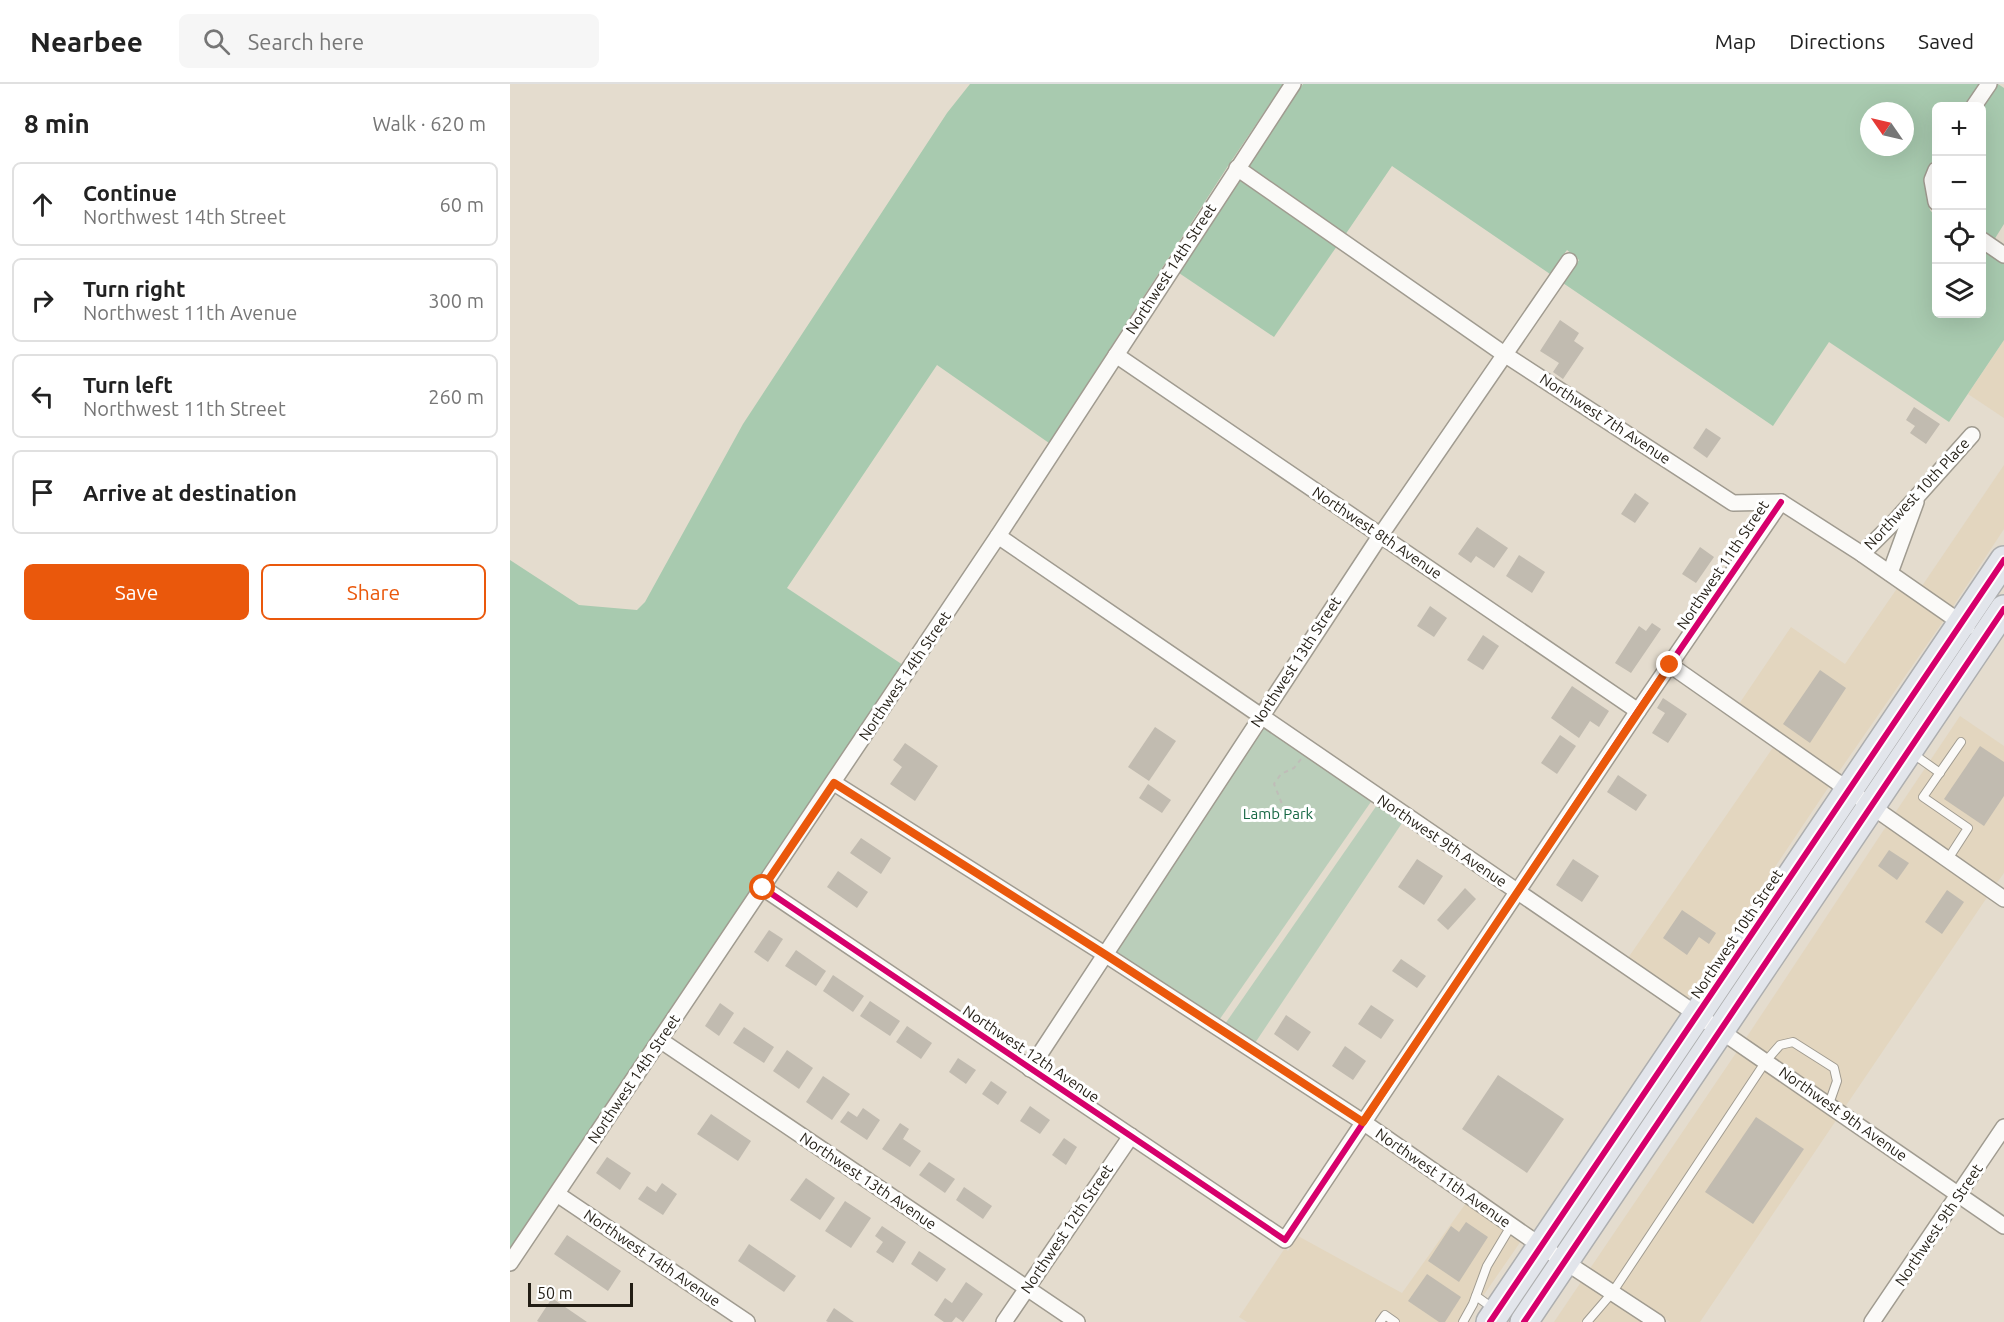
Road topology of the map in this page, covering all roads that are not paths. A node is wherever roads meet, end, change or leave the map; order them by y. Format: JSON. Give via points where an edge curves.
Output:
{"nodes":[{"id":1,"x":1293,"y":84,"type":"edge"},
{"id":2,"x":1989,"y":84,"type":"edge"},
{"id":3,"x":1977,"y":102,"type":"edge"},
{"id":4,"x":1237,"y":168,"type":"junction"},
{"id":5,"x":1986,"y":243,"type":"edge"},
{"id":6,"x":2004,"y":255,"type":"edge"},
{"id":7,"x":1569,"y":261,"type":"dead end"},
{"id":8,"x":1504,"y":354,"type":"junction"},
{"id":9,"x":1116,"y":355,"type":"junction"},
{"id":10,"x":1972,"y":435,"type":"dead end"},
{"id":11,"x":1918,"y":496,"type":"junction"},
{"id":12,"x":1781,"y":502,"type":"junction"},
{"id":13,"x":1380,"y":536,"type":"junction"},
{"id":14,"x":998,"y":537,"type":"junction"},
{"id":15,"x":1862,"y":554,"type":"junction"},
{"id":16,"x":2004,"y":560,"type":"edge"},
{"id":17,"x":1890,"y":573,"type":"junction"},
{"id":18,"x":2004,"y":609,"type":"edge"},
{"id":19,"x":1962,"y":623,"type":"junction"},
{"id":20,"x":1984,"y":639,"type":"junction"},
{"id":21,"x":1670,"y":665,"type":"junction"},
{"id":22,"x":1638,"y":711,"type":"junction"},
{"id":23,"x":1260,"y":717,"type":"junction"},
{"id":24,"x":1961,"y":742,"type":"dead end"},
{"id":25,"x":1910,"y":751,"type":"junction"},
{"id":26,"x":1940,"y":773,"type":"junction"},
{"id":27,"x":834,"y":783,"type":"junction"},
{"id":28,"x":1849,"y":789,"type":"junction"},
{"id":29,"x":1872,"y":806,"type":"junction"},
{"id":30,"x":1948,"y":859,"type":"junction"},
{"id":31,"x":763,"y":888,"type":"junction"},
{"id":32,"x":1516,"y":892,"type":"junction"},
{"id":33,"x":2004,"y":899,"type":"edge"},
{"id":34,"x":1106,"y":955,"type":"junction"},
{"id":35,"x":1698,"y":1014,"type":"junction"},
{"id":36,"x":1720,"y":1029,"type":"junction"},
{"id":37,"x":660,"y":1040,"type":"junction"},
{"id":38,"x":1766,"y":1061,"type":"junction"},
{"id":39,"x":1030,"y":1069,"type":"junction"},
{"id":40,"x":1829,"y":1104,"type":"junction"},
{"id":41,"x":1363,"y":1122,"type":"junction"},
{"id":42,"x":2004,"y":1127,"type":"edge"},
{"id":43,"x":1131,"y":1136,"type":"junction"},
{"id":44,"x":557,"y":1194,"type":"junction"},
{"id":45,"x":1959,"y":1195,"type":"junction"},
{"id":46,"x":1511,"y":1226,"type":"junction"},
{"id":47,"x":2004,"y":1226,"type":"edge"},
{"id":48,"x":1285,"y":1240,"type":"joint"},
{"id":49,"x":1541,"y":1246,"type":"junction"},
{"id":50,"x":1565,"y":1262,"type":"junction"},
{"id":51,"x":510,"y":1263,"type":"edge"},
{"id":52,"x":1027,"y":1288,"type":"junction"},
{"id":53,"x":1612,"y":1293,"type":"junction"},
{"id":54,"x":1488,"y":1310,"type":"edge"},
{"id":55,"x":747,"y":1322,"type":"edge"},
{"id":56,"x":1005,"y":1322,"type":"edge"},
{"id":57,"x":1077,"y":1322,"type":"edge"},
{"id":58,"x":1380,"y":1322,"type":"edge"},
{"id":59,"x":1395,"y":1322,"type":"edge"},
{"id":60,"x":1463,"y":1322,"type":"edge"},
{"id":61,"x":1524,"y":1322,"type":"edge"},
{"id":62,"x":1587,"y":1322,"type":"edge"},
{"id":63,"x":1657,"y":1322,"type":"edge"},
{"id":64,"x":1872,"y":1322,"type":"edge"}],
"edges":[{"from":1,"to":4,"type":"street","name":"Northwest 14th Street"},
{"from":2,"to":3,"type":"street"},
{"from":4,"to":8,"type":"street","name":"Northwest 7th Avenue"},
{"from":4,"to":9,"type":"street","name":"Northwest 14th Street"},
{"from":5,"to":6,"type":"street"},
{"from":7,"to":8,"type":"street","name":"Northwest 13th Street"},
{"from":8,"to":12,"type":"street","name":"Northwest 7th Avenue","via":[[1734,503]]},
{"from":8,"to":13,"type":"street","name":"Northwest 13th Street"},
{"from":9,"to":13,"type":"street","name":"Northwest 8th Avenue"},
{"from":9,"to":14,"type":"street","name":"Northwest 14th Street"},
{"from":10,"to":11,"type":"street","name":"Northwest 10th Place"},
{"from":11,"to":15,"type":"street","name":"Northwest 10th Place"},
{"from":11,"to":17,"type":"street"},
{"from":12,"to":15,"type":"street"},
{"from":12,"to":21,"type":"street","name":"Northwest 11th Street"},
{"from":13,"to":22,"type":"street","name":"Northwest 8th Avenue"},
{"from":13,"to":23,"type":"street","name":"Northwest 13th Street"},
{"from":14,"to":23,"type":"street","name":"Northwest 9th Avenue"},
{"from":14,"to":27,"type":"street","name":"Northwest 14th Street"},
{"from":15,"to":17,"type":"street"},
{"from":16,"to":19,"type":"highway","name":"Northwest 10th Street"},
{"from":17,"to":19,"type":"street"},
{"from":18,"to":20,"type":"highway"},
{"from":19,"to":20,"type":"street"},
{"from":19,"to":28,"type":"highway","name":"Northwest 10th Street"},
{"from":20,"to":25,"type":"highway"},
{"from":21,"to":22,"type":"street","name":"Northwest 11th Street"},
{"from":21,"to":28,"type":"street"},
{"from":22,"to":32,"type":"street","name":"Northwest 11th Street"},
{"from":23,"to":32,"type":"street","name":"Northwest 9th Avenue"},
{"from":23,"to":34,"type":"street","name":"Northwest 13th Street"},
{"from":24,"to":26,"type":"lane"},
{"from":25,"to":26,"type":"lane"},
{"from":25,"to":29,"type":"highway"},
{"from":26,"to":30,"type":"lane","via":[[1923,797],[1968,828]]},
{"from":27,"to":31,"type":"street","name":"Northwest 14th Street"},
{"from":27,"to":34,"type":"street","name":"Northwest 11th Avenue"},
{"from":28,"to":29,"type":"street"},
{"from":28,"to":35,"type":"highway","name":"Northwest 10th Street"},
{"from":29,"to":30,"type":"street"},
{"from":29,"to":36,"type":"highway"},
{"from":30,"to":33,"type":"street"},
{"from":31,"to":37,"type":"street","name":"Northwest 14th Street"},
{"from":31,"to":39,"type":"street","name":"Northwest 12th Avenue"},
{"from":32,"to":35,"type":"street","name":"Northwest 9th Avenue"},
{"from":32,"to":41,"type":"street","name":"Northwest 11th Street"},
{"from":34,"to":39,"type":"street","name":"Northwest 13th Street"},
{"from":34,"to":41,"type":"street","name":"Northwest 11th Avenue"},
{"from":35,"to":36,"type":"street","name":"Northwest 9th Avenue"},
{"from":35,"to":49,"type":"highway","name":"Northwest 10th Street"},
{"from":36,"to":38,"type":"street","name":"Northwest 9th Avenue"},
{"from":36,"to":50,"type":"highway"},
{"from":37,"to":44,"type":"street","name":"Northwest 14th Street"},
{"from":37,"to":52,"type":"street","name":"Northwest 13th Avenue"},
{"from":38,"to":40,"type":"street","name":"Northwest 9th Avenue"},
{"from":38,"to":40,"type":"lane","via":[[1780,1045],[1793,1042],[1834,1068],[1837,1081]]},
{"from":38,"to":53,"type":"lane"},
{"from":39,"to":43,"type":"street","name":"Northwest 12th Avenue"},
{"from":40,"to":45,"type":"street","name":"Northwest 9th Avenue"},
{"from":41,"to":46,"type":"street","name":"Northwest 11th Avenue"},
{"from":41,"to":48,"type":"street","name":"Northwest 11th Street"},
{"from":42,"to":45,"type":"street","name":"Northwest 9th Street"},
{"from":43,"to":48,"type":"street","name":"Northwest 12th Avenue"},
{"from":43,"to":52,"type":"street","name":"Northwest 12th Street"},
{"from":44,"to":51,"type":"street","name":"Northwest 14th Street"},
{"from":44,"to":55,"type":"street","name":"Northwest 14th Avenue"},
{"from":45,"to":47,"type":"street","name":"Northwest 9th Avenue"},
{"from":45,"to":64,"type":"street","name":"Northwest 9th Street"},
{"from":46,"to":49,"type":"street","name":"Northwest 11th Avenue"},
{"from":46,"to":54,"type":"lane","via":[[1487,1266]]},
{"from":49,"to":50,"type":"street","name":"Northwest 11th Avenue"},
{"from":49,"to":54,"type":"highway","name":"Northwest 10th Street"},
{"from":50,"to":53,"type":"street","name":"Northwest 11th Avenue"},
{"from":50,"to":61,"type":"highway"},
{"from":52,"to":56,"type":"street","name":"Northwest 12th Street"},
{"from":52,"to":57,"type":"street","name":"Northwest 13th Avenue"},
{"from":53,"to":62,"type":"lane"},
{"from":53,"to":63,"type":"street","name":"Northwest 11th Avenue"},
{"from":54,"to":60,"type":"lane"},
{"from":58,"to":59,"type":"lane","via":[[1385,1315]]}]}
